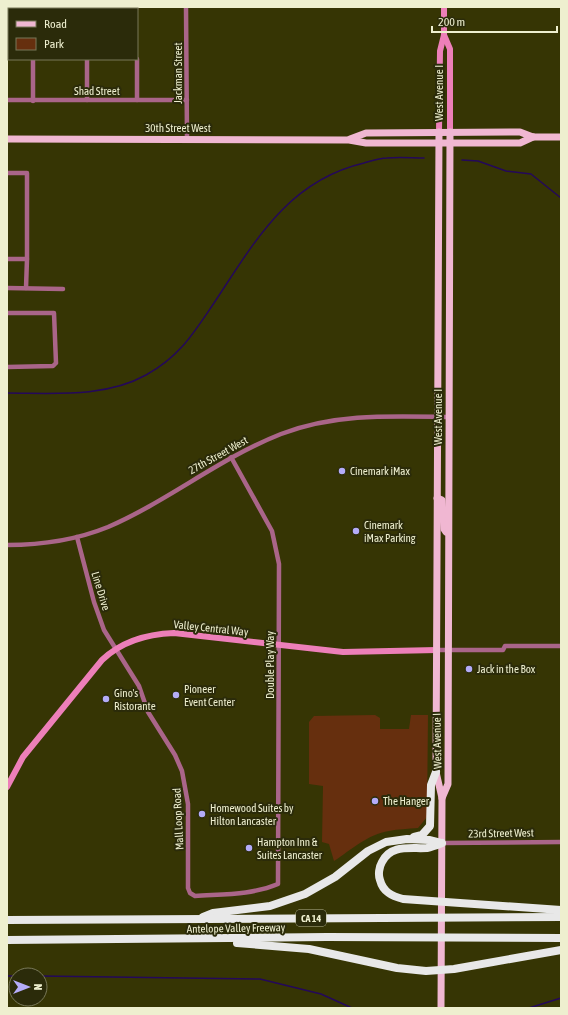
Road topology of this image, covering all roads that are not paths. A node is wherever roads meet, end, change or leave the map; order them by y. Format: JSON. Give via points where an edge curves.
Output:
{"nodes":[{"id":1,"x":186,"y":7,"type":"edge"},
{"id":2,"x":444,"y":7,"type":"edge"},
{"id":3,"x":444,"y":35,"type":"junction"},
{"id":4,"x":34,"y":60,"type":"edge"},
{"id":5,"x":87,"y":60,"type":"edge"},
{"id":6,"x":137,"y":60,"type":"edge"},
{"id":7,"x":7,"y":100,"type":"edge"},
{"id":8,"x":87,"y":100,"type":"junction"},
{"id":9,"x":137,"y":100,"type":"junction"},
{"id":10,"x":187,"y":100,"type":"junction"},
{"id":11,"x":33,"y":101,"type":"junction"},
{"id":12,"x":439,"y":132,"type":"junction"},
{"id":13,"x":450,"y":132,"type":"junction"},
{"id":14,"x":533,"y":137,"type":"junction"},
{"id":15,"x":561,"y":137,"type":"edge"},
{"id":16,"x":7,"y":139,"type":"edge"},
{"id":17,"x":187,"y":139,"type":"junction"},
{"id":18,"x":349,"y":140,"type":"junction"},
{"id":19,"x":438,"y":143,"type":"junction"},
{"id":20,"x":450,"y":143,"type":"junction"},
{"id":21,"x":7,"y":173,"type":"edge"},
{"id":22,"x":7,"y":259,"type":"edge"},
{"id":23,"x":27,"y":259,"type":"junction"},
{"id":24,"x":7,"y":288,"type":"edge"},
{"id":25,"x":26,"y":288,"type":"junction"},
{"id":26,"x":63,"y":289,"type":"dead end"},
{"id":27,"x":7,"y":313,"type":"edge"},
{"id":28,"x":7,"y":367,"type":"edge"},
{"id":29,"x":437,"y":417,"type":"junction"},
{"id":30,"x":449,"y":417,"type":"junction"},
{"id":31,"x":231,"y":457,"type":"junction"},
{"id":32,"x":437,"y":498,"type":"junction"},
{"id":33,"x":448,"y":536,"type":"junction"},
{"id":34,"x":77,"y":537,"type":"junction"},
{"id":35,"x":7,"y":545,"type":"edge"},
{"id":36,"x":279,"y":645,"type":"junction"},
{"id":37,"x":561,"y":646,"type":"edge"},
{"id":38,"x":114,"y":649,"type":"junction"},
{"id":39,"x":437,"y":650,"type":"junction"},
{"id":40,"x":448,"y":650,"type":"junction"},
{"id":41,"x":436,"y":772,"type":"junction"},
{"id":42,"x":7,"y":787,"type":"edge"},
{"id":43,"x":442,"y":798,"type":"junction"},
{"id":44,"x":407,"y":839,"type":"junction"},
{"id":45,"x":561,"y":842,"type":"edge"},
{"id":46,"x":442,"y":843,"type":"junction"},
{"id":47,"x":278,"y":884,"type":"joint"},
{"id":48,"x":561,"y":910,"type":"edge"},
{"id":49,"x":561,"y":917,"type":"edge"},
{"id":50,"x":201,"y":919,"type":"junction"},
{"id":51,"x":7,"y":920,"type":"edge"},
{"id":52,"x":561,"y":938,"type":"edge"},
{"id":53,"x":216,"y":939,"type":"junction"},
{"id":54,"x":7,"y":940,"type":"edge"},
{"id":55,"x":561,"y":950,"type":"edge"},
{"id":56,"x":441,"y":970,"type":"junction"},
{"id":57,"x":441,"y":1008,"type":"edge"}],
"edges":[{"from":1,"to":10,"type":"street","name":"Jackman Street"},
{"from":2,"to":3,"type":"street","name":"West Avenue I"},
{"from":3,"to":12,"type":"street","name":"West Avenue I","via":[[440,51]]},
{"from":3,"to":13,"type":"street","name":"West Avenue I","via":[[450,49]]},
{"from":4,"to":11,"type":"street"},
{"from":5,"to":8,"type":"street"},
{"from":6,"to":9,"type":"street"},
{"from":7,"to":11,"type":"street","name":"Shad Street"},
{"from":8,"to":9,"type":"street","name":"Shad Street"},
{"from":8,"to":11,"type":"street","name":"Shad Street"},
{"from":9,"to":10,"type":"street","name":"Shad Street"},
{"from":10,"to":17,"type":"street","name":"Jackman Street"},
{"from":12,"to":13,"type":"main road","name":"30th Street West"},
{"from":12,"to":18,"type":"main road","name":"30th Street West","via":[[366,133]]},
{"from":12,"to":19,"type":"main road","name":"West Avenue I"},
{"from":13,"to":14,"type":"main road","name":"30th Street West","via":[[520,132]]},
{"from":13,"to":20,"type":"main road","name":"West Avenue I"},
{"from":14,"to":15,"type":"main road","name":"30th Street West"},
{"from":14,"to":20,"type":"main road","name":"30th Street West","via":[[520,143]]},
{"from":16,"to":17,"type":"main road","name":"30th Street West"},
{"from":17,"to":18,"type":"main road","name":"30th Street West"},
{"from":18,"to":19,"type":"main road","name":"30th Street West","via":[[366,143]]},
{"from":19,"to":20,"type":"main road","name":"30th Street West"},
{"from":19,"to":29,"type":"main road","name":"West Avenue I"},
{"from":20,"to":30,"type":"main road","name":"West Avenue I"},
{"from":21,"to":23,"type":"street","via":[[27,173]]},
{"from":22,"to":23,"type":"street"},
{"from":23,"to":25,"type":"street"},
{"from":24,"to":25,"type":"street"},
{"from":25,"to":26,"type":"street"},
{"from":27,"to":28,"type":"street","via":[[54,313],[56,363],[43,368]]},
{"from":29,"to":30,"type":"street","name":"27th Street West"},
{"from":29,"to":31,"type":"street","name":"27th Street West","via":[[363,416],[332,419],[282,434]]},
{"from":29,"to":32,"type":"main road","name":"West Avenue I"},
{"from":30,"to":33,"type":"main road","name":"West Avenue I"},
{"from":31,"to":34,"type":"street","name":"27th Street West","via":[[134,514]]},
{"from":31,"to":36,"type":"street","name":"Double Play Way","via":[[272,530],[277,548]]},
{"from":32,"to":33,"type":"main road","via":[[442,500],[444,529]]},
{"from":32,"to":39,"type":"main road","name":"West Avenue I"},
{"from":33,"to":40,"type":"main road","name":"West Avenue I"},
{"from":34,"to":35,"type":"street","name":"27th Street West"},
{"from":34,"to":38,"type":"street","name":"Line Drive","via":[[94,602]]},
{"from":36,"to":38,"type":"street","name":"Valley Central Way","via":[[174,633],[150,635]]},
{"from":36,"to":39,"type":"street","name":"Valley Central Way","via":[[343,652]]},
{"from":36,"to":47,"type":"street","name":"Double Play Way"},
{"from":37,"to":40,"type":"street"},
{"from":38,"to":42,"type":"street","name":"Valley Central Way","via":[[83,681],[46,727],[23,758]]},
{"from":38,"to":47,"type":"street","name":"Mall Loop Road","via":[[139,686],[148,712],[182,771],[188,804],[190,893],[195,896],[241,893]]},
{"from":39,"to":40,"type":"street"},
{"from":39,"to":41,"type":"main road","name":"West Avenue I"},
{"from":40,"to":43,"type":"main road","name":"West Avenue I","via":[[448,784]]},
{"from":41,"to":43,"type":"main road","name":"West Avenue I"},
{"from":41,"to":44,"type":"highway","via":[[431,785],[430,826],[422,835]]},
{"from":43,"to":46,"type":"main road","name":"West Avenue I"},
{"from":44,"to":46,"type":"highway"},
{"from":44,"to":50,"type":"highway","via":[[396,839],[378,845],[335,877],[291,900],[246,910],[213,913]]},
{"from":45,"to":46,"type":"street","name":"23rd Street West"},
{"from":46,"to":48,"type":"highway","via":[[428,848],[393,850],[385,856],[381,864],[380,880],[384,890],[403,899]]},
{"from":46,"to":56,"type":"main road","name":"West Avenue I"},
{"from":49,"to":50,"type":"highway","name":"Antelope Valley Freeway","number":"CA 14"},
{"from":50,"to":51,"type":"highway","name":"Antelope Valley Freeway","number":"CA 14"},
{"from":52,"to":53,"type":"highway","name":"Antelope Valley Freeway","number":"CA 14"},
{"from":53,"to":54,"type":"highway","name":"Antelope Valley Freeway","number":"CA 14"},
{"from":53,"to":56,"type":"highway","via":[[309,949],[410,970]]},
{"from":55,"to":56,"type":"highway"},
{"from":56,"to":57,"type":"main road","name":"West Avenue I"}]}
